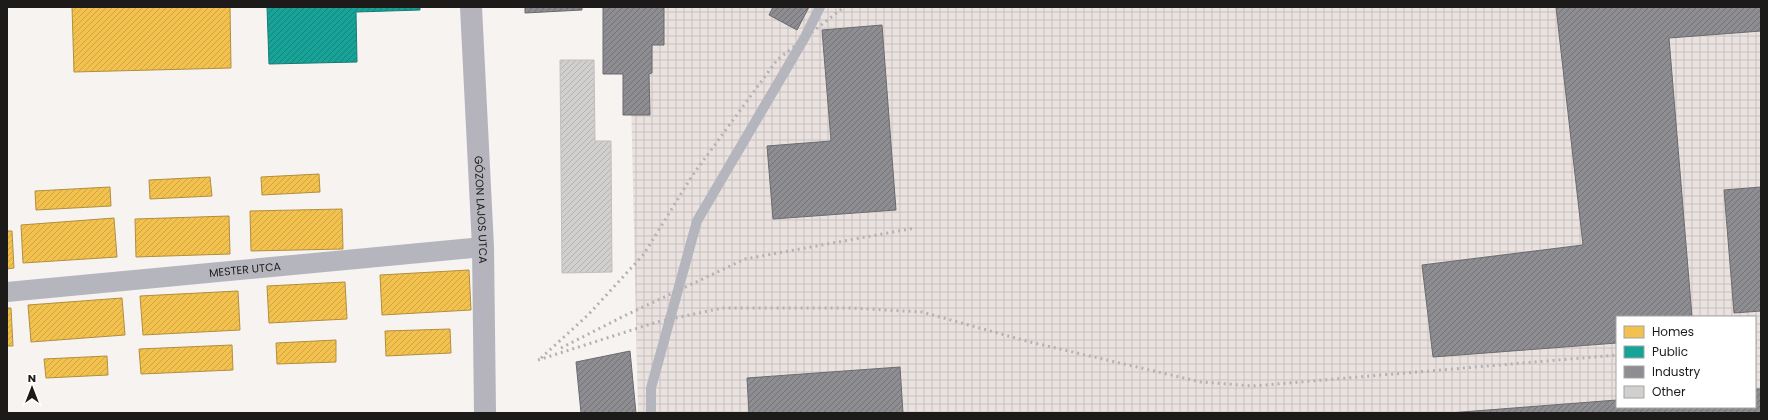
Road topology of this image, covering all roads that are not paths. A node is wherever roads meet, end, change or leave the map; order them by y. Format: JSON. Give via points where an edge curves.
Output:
{"nodes":[{"id":1,"x":471,"y":7,"type":"edge"},
{"id":2,"x":820,"y":7,"type":"edge"},
{"id":3,"x":483,"y":246,"type":"junction"},
{"id":4,"x":7,"y":292,"type":"edge"},
{"id":5,"x":485,"y":413,"type":"edge"},
{"id":6,"x":651,"y":413,"type":"edge"}],
"edges":[{"from":1,"to":3,"type":"street","name":"GÓZON LAJOS UTCA"},
{"from":2,"to":6,"type":"lane","via":[[697,221],[651,388]]},
{"from":3,"to":4,"type":"street","name":"MESTER UTCA"},
{"from":3,"to":5,"type":"street","name":"GÓZON LAJOS UTCA"}]}
